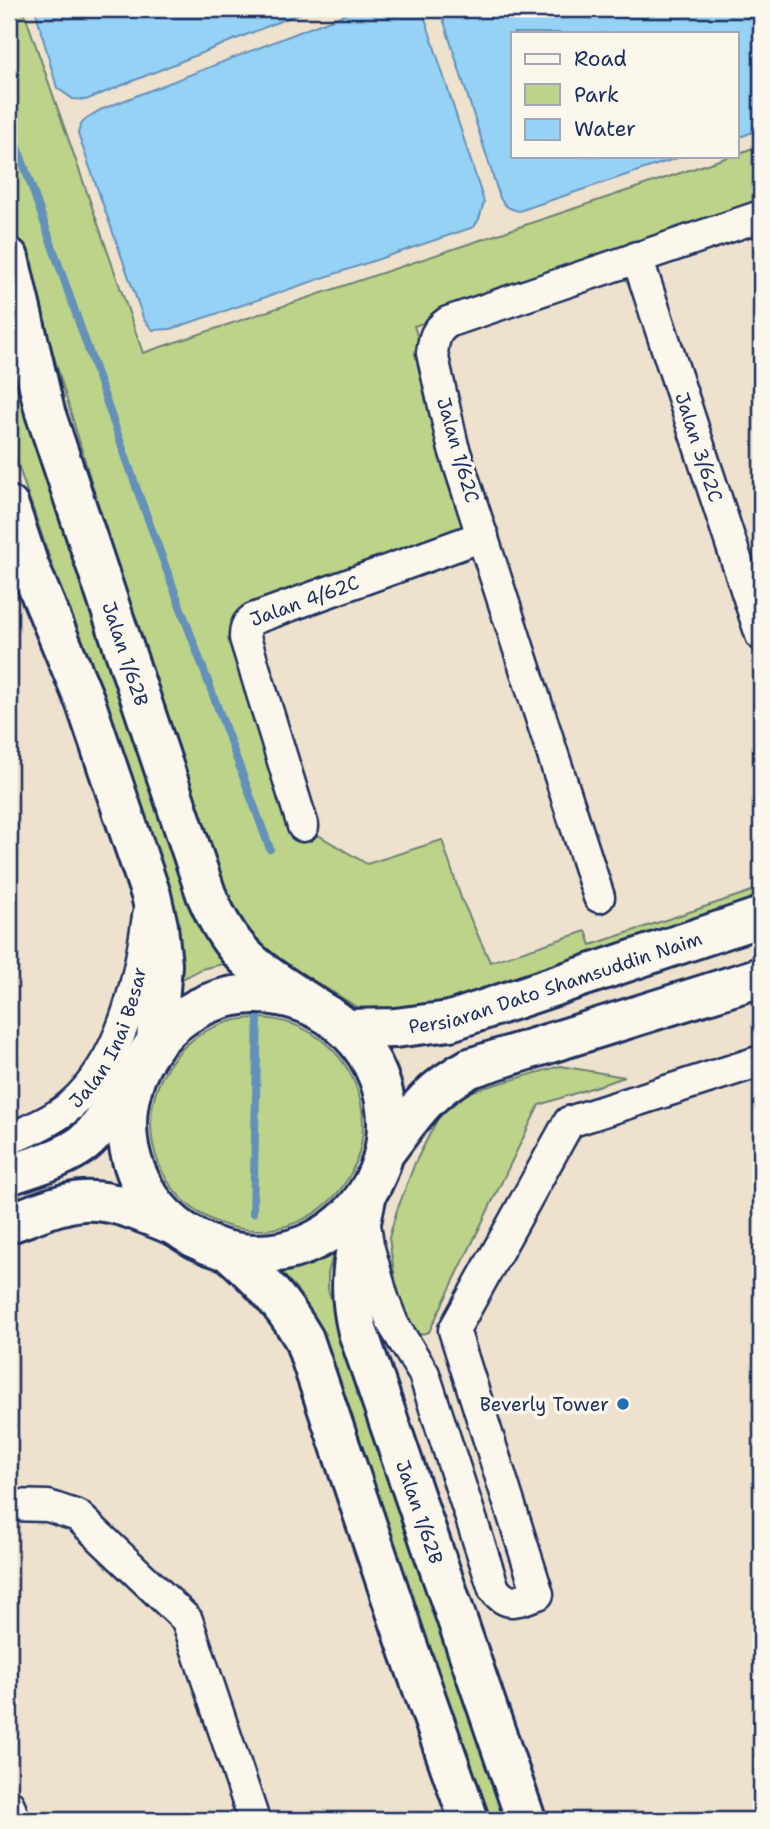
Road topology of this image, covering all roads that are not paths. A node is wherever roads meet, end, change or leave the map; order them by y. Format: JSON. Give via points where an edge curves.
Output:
{"nodes":[{"id":1,"x":761,"y":216,"type":"edge"},
{"id":2,"x":637,"y":257,"type":"junction"},
{"id":3,"x":9,"y":258,"type":"edge"},
{"id":4,"x":9,"y":327,"type":"edge"},
{"id":5,"x":46,"y":412,"type":"junction"},
{"id":6,"x":9,"y":506,"type":"edge"},
{"id":7,"x":483,"y":536,"type":"junction"},
{"id":8,"x":19,"y":554,"type":"edge"},
{"id":9,"x":761,"y":635,"type":"edge"},
{"id":10,"x":303,"y":826,"type":"dead end"},
{"id":11,"x":152,"y":895,"type":"junction"},
{"id":12,"x":599,"y":897,"type":"dead end"},
{"id":13,"x":761,"y":917,"type":"edge"},
{"id":14,"x":761,"y":977,"type":"edge"},
{"id":15,"x":315,"y":1007,"type":"junction"},
{"id":16,"x":347,"y":1029,"type":"junction"},
{"id":17,"x":148,"y":1055,"type":"junction"},
{"id":18,"x":761,"y":1061,"type":"edge"},
{"id":19,"x":9,"y":1139,"type":"edge"},
{"id":20,"x":385,"y":1152,"type":"junction"},
{"id":21,"x":9,"y":1175,"type":"edge"},
{"id":22,"x":365,"y":1205,"type":"junction"},
{"id":23,"x":9,"y":1223,"type":"edge"},
{"id":24,"x":175,"y":1226,"type":"junction"},
{"id":25,"x":230,"y":1252,"type":"junction"},
{"id":26,"x":9,"y":1505,"type":"edge"},
{"id":27,"x":9,"y":1805,"type":"edge"},
{"id":28,"x":14,"y":1820,"type":"edge"},
{"id":29,"x":254,"y":1820,"type":"edge"},
{"id":30,"x":469,"y":1820,"type":"edge"},
{"id":31,"x":526,"y":1820,"type":"edge"}],
"edges":[{"from":1,"to":2,"type":"street","name":"Jalan 1/62C"},
{"from":2,"to":7,"type":"street","name":"Jalan 1/62C","via":[[447,322],[438,329],[432,353],[453,446]]},
{"from":2,"to":9,"type":"street","name":"Jalan 3/62C"},
{"from":3,"to":5,"type":"main road","name":"Jalan 1/62B"},
{"from":4,"to":5,"type":"main road"},
{"from":5,"to":15,"type":"main road","name":"Jalan 1/62B","via":[[214,913],[251,965]]},
{"from":6,"to":8,"type":"main road"},
{"from":7,"to":10,"type":"street","name":"Jalan 4/62C","via":[[248,623],[245,638]]},
{"from":7,"to":12,"type":"street","name":"Jalan 1/62C"},
{"from":8,"to":11,"type":"main road","via":[[85,701]]},
{"from":11,"to":17,"type":"main road","via":[[162,965]]},
{"from":11,"to":19,"type":"street","name":"Jalan Inai Besar","via":[[143,950],[109,1055],[92,1084],[66,1109]]},
{"from":13,"to":16,"type":"main road","name":"Persiaran Dato Shamsuddin Naim","via":[[450,1021]]},
{"from":14,"to":20,"type":"main road","via":[[470,1068],[427,1097]]},
{"from":15,"to":16,"type":"main road","name":"Jalan 1/62B"},
{"from":15,"to":17,"type":"main road","via":[[273,994],[229,996],[189,1012]]},
{"from":16,"to":20,"type":"main road","name":"Jalan 1/62B","via":[[373,1065],[387,1107]]},
{"from":17,"to":21,"type":"main road","via":[[84,1142],[68,1153]]},
{"from":17,"to":24,"type":"main road","via":[[130,1098],[127,1133],[134,1168],[151,1199]]},
{"from":18,"to":22,"type":"street","via":[[569,1122],[454,1330],[538,1594],[512,1602],[500,1598],[494,1589],[424,1374],[393,1324],[383,1298],[368,1245]]},
{"from":20,"to":22,"type":"main road"},
{"from":22,"to":25,"type":"main road","via":[[307,1246],[269,1255]]},
{"from":22,"to":31,"type":"main road","name":"Jalan 1/62B","via":[[352,1265],[352,1309],[358,1332]]},
{"from":23,"to":24,"type":"main road","via":[[66,1204],[98,1201]]},
{"from":24,"to":25,"type":"main road"},
{"from":25,"to":30,"type":"main road","via":[[265,1283],[304,1339]]},
{"from":26,"to":29,"type":"street","via":[[48,1506],[78,1516],[187,1620]]},
{"from":27,"to":28,"type":"street"}]}
